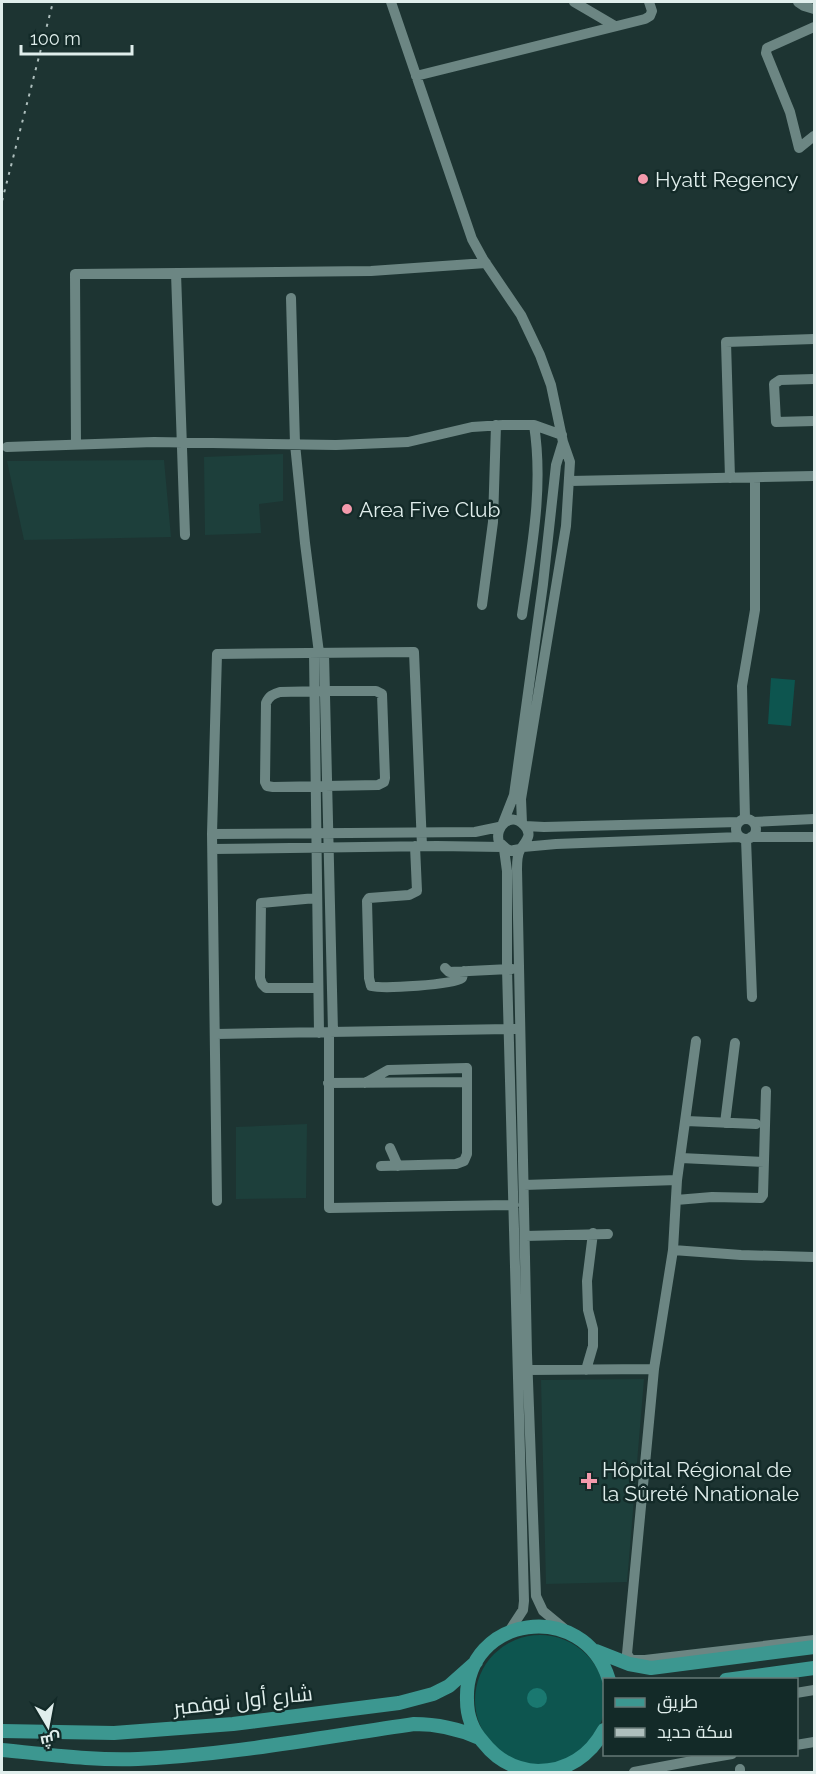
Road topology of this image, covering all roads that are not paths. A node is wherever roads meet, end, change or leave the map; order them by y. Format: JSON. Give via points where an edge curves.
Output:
{"nodes":[{"id":1,"x":391,"y":2,"type":"edge"},
{"id":2,"x":574,"y":2,"type":"edge"},
{"id":3,"x":649,"y":2,"type":"edge"},
{"id":4,"x":798,"y":2,"type":"edge"},
{"id":5,"x":814,"y":9,"type":"edge"},
{"id":6,"x":615,"y":26,"type":"junction"},
{"id":7,"x":814,"y":27,"type":"edge"},
{"id":8,"x":416,"y":76,"type":"junction"},
{"id":9,"x":814,"y":136,"type":"edge"},
{"id":10,"x":486,"y":263,"type":"junction"},
{"id":11,"x":176,"y":273,"type":"junction"},
{"id":12,"x":291,"y":298,"type":"dead end"},
{"id":13,"x":814,"y":339,"type":"edge"},
{"id":14,"x":814,"y":379,"type":"edge"},
{"id":15,"x":814,"y":421,"type":"edge"},
{"id":16,"x":496,"y":425,"type":"junction"},
{"id":17,"x":534,"y":426,"type":"junction"},
{"id":18,"x":563,"y":439,"type":"junction"},
{"id":19,"x":181,"y":443,"type":"junction"},
{"id":20,"x":76,"y":444,"type":"junction"},
{"id":21,"x":295,"y":444,"type":"junction"},
{"id":22,"x":7,"y":447,"type":"dead end"},
{"id":23,"x":814,"y":476,"type":"edge"},
{"id":24,"x":730,"y":478,"type":"junction"},
{"id":25,"x":755,"y":478,"type":"junction"},
{"id":26,"x":570,"y":481,"type":"junction"},
{"id":27,"x":185,"y":535,"type":"dead end"},
{"id":28,"x":482,"y":605,"type":"dead end"},
{"id":29,"x":522,"y":615,"type":"dead end"},
{"id":30,"x":319,"y":653,"type":"junction"},
{"id":31,"x":320,"y":691,"type":"junction"},
{"id":32,"x":328,"y":786,"type":"junction"},
{"id":33,"x":315,"y":787,"type":"junction"},
{"id":34,"x":814,"y":819,"type":"edge"},
{"id":35,"x":746,"y":821,"type":"junction"},
{"id":36,"x":523,"y":824,"type":"junction"},
{"id":37,"x":501,"y":825,"type":"junction"},
{"id":38,"x":422,"y":831,"type":"junction"},
{"id":39,"x":329,"y":832,"type":"junction"},
{"id":40,"x":315,"y":833,"type":"junction"},
{"id":41,"x":212,"y":834,"type":"junction"},
{"id":42,"x":814,"y":837,"type":"edge"},
{"id":43,"x":745,"y":838,"type":"junction"},
{"id":44,"x":419,"y":846,"type":"junction"},
{"id":45,"x":315,"y":848,"type":"junction"},
{"id":46,"x":329,"y":848,"type":"junction"},
{"id":47,"x":503,"y":848,"type":"junction"},
{"id":48,"x":522,"y":848,"type":"junction"},
{"id":49,"x":213,"y":849,"type":"junction"},
{"id":50,"x":316,"y":898,"type":"junction"},
{"id":51,"x":445,"y":968,"type":"dead end"},
{"id":52,"x":507,"y":969,"type":"junction"},
{"id":53,"x":519,"y":969,"type":"junction"},
{"id":54,"x":464,"y":971,"type":"junction"},
{"id":55,"x":318,"y":988,"type":"junction"},
{"id":56,"x":752,"y":996,"type":"dead end"},
{"id":57,"x":521,"y":1028,"type":"junction"},
{"id":58,"x":509,"y":1029,"type":"junction"},
{"id":59,"x":327,"y":1032,"type":"junction"},
{"id":60,"x":216,"y":1034,"type":"junction"},
{"id":61,"x":696,"y":1041,"type":"dead end"},
{"id":62,"x":735,"y":1042,"type":"dead end"},
{"id":63,"x":328,"y":1083,"type":"junction"},
{"id":64,"x":766,"y":1091,"type":"dead end"},
{"id":65,"x":686,"y":1121,"type":"junction"},
{"id":66,"x":725,"y":1123,"type":"junction"},
{"id":67,"x":756,"y":1125,"type":"dead end"},
{"id":68,"x":390,"y":1148,"type":"dead end"},
{"id":69,"x":681,"y":1158,"type":"junction"},
{"id":70,"x":764,"y":1162,"type":"junction"},
{"id":71,"x":381,"y":1166,"type":"dead end"},
{"id":72,"x":398,"y":1166,"type":"junction"},
{"id":73,"x":678,"y":1180,"type":"junction"},
{"id":74,"x":524,"y":1185,"type":"junction"},
{"id":75,"x":676,"y":1200,"type":"junction"},
{"id":76,"x":218,"y":1201,"type":"dead end"},
{"id":77,"x":514,"y":1205,"type":"junction"},
{"id":78,"x":593,"y":1233,"type":"junction"},
{"id":79,"x":608,"y":1234,"type":"dead end"},
{"id":80,"x":525,"y":1236,"type":"junction"},
{"id":81,"x":673,"y":1250,"type":"junction"},
{"id":82,"x":814,"y":1257,"type":"edge"},
{"id":83,"x":523,"y":1354,"type":"junction"},
{"id":84,"x":654,"y":1369,"type":"junction"},
{"id":85,"x":528,"y":1370,"type":"junction"},
{"id":86,"x":586,"y":1370,"type":"junction"},
{"id":87,"x":526,"y":1439,"type":"junction"},
{"id":88,"x":508,"y":1632,"type":"junction"},
{"id":89,"x":569,"y":1632,"type":"junction"},
{"id":90,"x":814,"y":1640,"type":"edge"},
{"id":91,"x":814,"y":1647,"type":"edge"},
{"id":92,"x":595,"y":1651,"type":"junction"},
{"id":93,"x":476,"y":1662,"type":"junction"},
{"id":94,"x":814,"y":1668,"type":"edge"},
{"id":95,"x":609,"y":1678,"type":"edge"},
{"id":96,"x":741,"y":1678,"type":"edge"},
{"id":97,"x":814,"y":1690,"type":"edge"},
{"id":98,"x":798,"y":1693,"type":"edge"},
{"id":99,"x":2,"y":1731,"type":"edge"},
{"id":100,"x":603,"y":1732,"type":"edge"},
{"id":101,"x":479,"y":1738,"type":"junction"},
{"id":102,"x":814,"y":1742,"type":"edge"},
{"id":103,"x":798,"y":1745,"type":"edge"},
{"id":104,"x":2,"y":1750,"type":"edge"},
{"id":105,"x":703,"y":1757,"type":"edge"},
{"id":106,"x":569,"y":1768,"type":"edge"},
{"id":107,"x":532,"y":1772,"type":"edge"},
{"id":108,"x":634,"y":1773,"type":"edge"}],
"edges":[{"from":1,"to":8,"type":"street"},
{"from":2,"to":6,"type":"street"},
{"from":3,"to":6,"type":"street","via":[[650,16]]},
{"from":4,"to":5,"type":"street"},
{"from":6,"to":8,"type":"street"},
{"from":7,"to":9,"type":"street","via":[[766,50],[799,148]]},
{"from":8,"to":10,"type":"street","via":[[472,238]]},
{"from":10,"to":11,"type":"street","via":[[371,272]]},
{"from":10,"to":18,"type":"street","via":[[521,315],[540,355]]},
{"from":11,"to":19,"type":"street"},
{"from":11,"to":20,"type":"street","via":[[75,274]]},
{"from":12,"to":21,"type":"street"},
{"from":13,"to":24,"type":"street","via":[[726,342]]},
{"from":14,"to":15,"type":"street","via":[[780,380],[774,384],[776,422]]},
{"from":16,"to":17,"type":"street"},
{"from":16,"to":21,"type":"street","via":[[408,442]]},
{"from":16,"to":28,"type":"street","via":[[493,522]]},
{"from":17,"to":18,"type":"street"},
{"from":17,"to":29,"type":"street","via":[[537,491]]},
{"from":18,"to":26,"type":"street","via":[[570,462]]},
{"from":18,"to":37,"type":"street","via":[[556,465],[514,795]]},
{"from":19,"to":20,"type":"street"},
{"from":19,"to":21,"type":"street"},
{"from":19,"to":27,"type":"street"},
{"from":20,"to":22,"type":"street"},
{"from":21,"to":30,"type":"street"},
{"from":23,"to":25,"type":"street"},
{"from":24,"to":25,"type":"street"},
{"from":24,"to":26,"type":"street"},
{"from":25,"to":35,"type":"street","via":[[755,610],[742,686]]},
{"from":26,"to":36,"type":"street","via":[[565,536],[521,799]]},
{"from":30,"to":31,"type":"street"},
{"from":30,"to":38,"type":"street","via":[[414,652]]},
{"from":30,"to":41,"type":"street","via":[[217,654]]},
{"from":31,"to":32,"type":"street"},
{"from":31,"to":32,"type":"street","via":[[382,694],[385,780],[378,785]]},
{"from":31,"to":33,"type":"street"},
{"from":31,"to":33,"type":"street","via":[[274,693],[266,703],[266,782],[270,787]]},
{"from":32,"to":33,"type":"street"},
{"from":32,"to":39,"type":"street"},
{"from":33,"to":40,"type":"street"},
{"from":34,"to":35,"type":"street"},
{"from":35,"to":36,"type":"street","via":[[544,827]]},
{"from":35,"to":43,"type":"street","via":[[736,831]]},
{"from":35,"to":43,"type":"street","via":[[755,831]]},
{"from":36,"to":37,"type":"street","via":[[512,820]]},
{"from":36,"to":48,"type":"street","via":[[528,834]]},
{"from":37,"to":38,"type":"street","via":[[475,832]]},
{"from":37,"to":47,"type":"street","via":[[497,837]]},
{"from":38,"to":39,"type":"street"},
{"from":38,"to":44,"type":"street"},
{"from":39,"to":40,"type":"street"},
{"from":39,"to":46,"type":"street"},
{"from":40,"to":41,"type":"street"},
{"from":40,"to":45,"type":"street"},
{"from":41,"to":49,"type":"street"},
{"from":42,"to":43,"type":"street"},
{"from":43,"to":48,"type":"street"},
{"from":43,"to":56,"type":"street"},
{"from":44,"to":46,"type":"street"},
{"from":44,"to":47,"type":"street"},
{"from":44,"to":54,"type":"street","via":[[417,891],[367,901],[371,986],[441,984],[458,981]]},
{"from":45,"to":46,"type":"street"},
{"from":45,"to":49,"type":"street"},
{"from":45,"to":50,"type":"street"},
{"from":46,"to":59,"type":"street"},
{"from":47,"to":48,"type":"street"},
{"from":47,"to":52,"type":"street","via":[[507,871]]},
{"from":48,"to":53,"type":"street","via":[[517,869]]},
{"from":49,"to":60,"type":"street"},
{"from":50,"to":55,"type":"street"},
{"from":50,"to":55,"type":"street","via":[[261,903],[260,978],[266,988]]},
{"from":51,"to":54,"type":"street","via":[[448,972]]},
{"from":52,"to":53,"type":"street"},
{"from":52,"to":54,"type":"street"},
{"from":52,"to":58,"type":"street"},
{"from":53,"to":57,"type":"street"},
{"from":55,"to":59,"type":"street"},
{"from":57,"to":58,"type":"street"},
{"from":57,"to":74,"type":"street"},
{"from":58,"to":59,"type":"street"},
{"from":58,"to":77,"type":"street"},
{"from":59,"to":60,"type":"street"},
{"from":59,"to":63,"type":"street"},
{"from":60,"to":76,"type":"street"},
{"from":61,"to":65,"type":"street"},
{"from":62,"to":66,"type":"street"},
{"from":63,"to":72,"type":"street","via":[[467,1082],[464,1161]]},
{"from":63,"to":77,"type":"street","via":[[328,1208]]},
{"from":64,"to":70,"type":"street"},
{"from":65,"to":66,"type":"street"},
{"from":65,"to":69,"type":"street"},
{"from":66,"to":67,"type":"street"},
{"from":68,"to":72,"type":"street"},
{"from":69,"to":70,"type":"street"},
{"from":69,"to":73,"type":"street"},
{"from":70,"to":75,"type":"street","via":[[761,1198]]},
{"from":71,"to":72,"type":"street"},
{"from":73,"to":74,"type":"street"},
{"from":73,"to":75,"type":"street"},
{"from":74,"to":80,"type":"street"},
{"from":75,"to":81,"type":"street"},
{"from":77,"to":83,"type":"street"},
{"from":78,"to":79,"type":"street"},
{"from":78,"to":80,"type":"street"},
{"from":78,"to":86,"type":"street","via":[[587,1281],[593,1346]]},
{"from":80,"to":83,"type":"street"},
{"from":81,"to":82,"type":"street"},
{"from":81,"to":84,"type":"street"},
{"from":83,"to":85,"type":"street"},
{"from":83,"to":87,"type":"street"},
{"from":84,"to":86,"type":"street"},
{"from":84,"to":90,"type":"street","via":[[627,1657],[651,1660]]},
{"from":85,"to":86,"type":"street"},
{"from":85,"to":87,"type":"street"},
{"from":87,"to":88,"type":"street","via":[[524,1601],[523,1610]]},
{"from":87,"to":89,"type":"street","via":[[536,1596],[543,1611]]},
{"from":88,"to":89,"type":"main road","via":[[528,1626],[549,1626]]},
{"from":88,"to":93,"type":"main road","via":[[496,1639]]},
{"from":89,"to":92,"type":"main road"},
{"from":91,"to":92,"type":"main road","via":[[651,1668]]},
{"from":92,"to":95,"type":"main road"},
{"from":93,"to":99,"type":"main road","name":"شارع أول نوفمبر","via":[[449,1686],[399,1703],[233,1724],[114,1733]]},
{"from":93,"to":101,"type":"main road","via":[[466,1691],[467,1711]]},
{"from":94,"to":96,"type":"main road"},
{"from":97,"to":98,"type":"street"},
{"from":100,"to":106,"type":"main road","via":[[599,1741]]},
{"from":101,"to":104,"type":"main road","via":[[440,1725],[414,1724],[203,1754],[136,1759]]},
{"from":101,"to":107,"type":"main road","via":[[503,1761]]},
{"from":102,"to":103,"type":"street"},
{"from":105,"to":108,"type":"street"},
{"from":106,"to":107,"type":"main road"}]}
